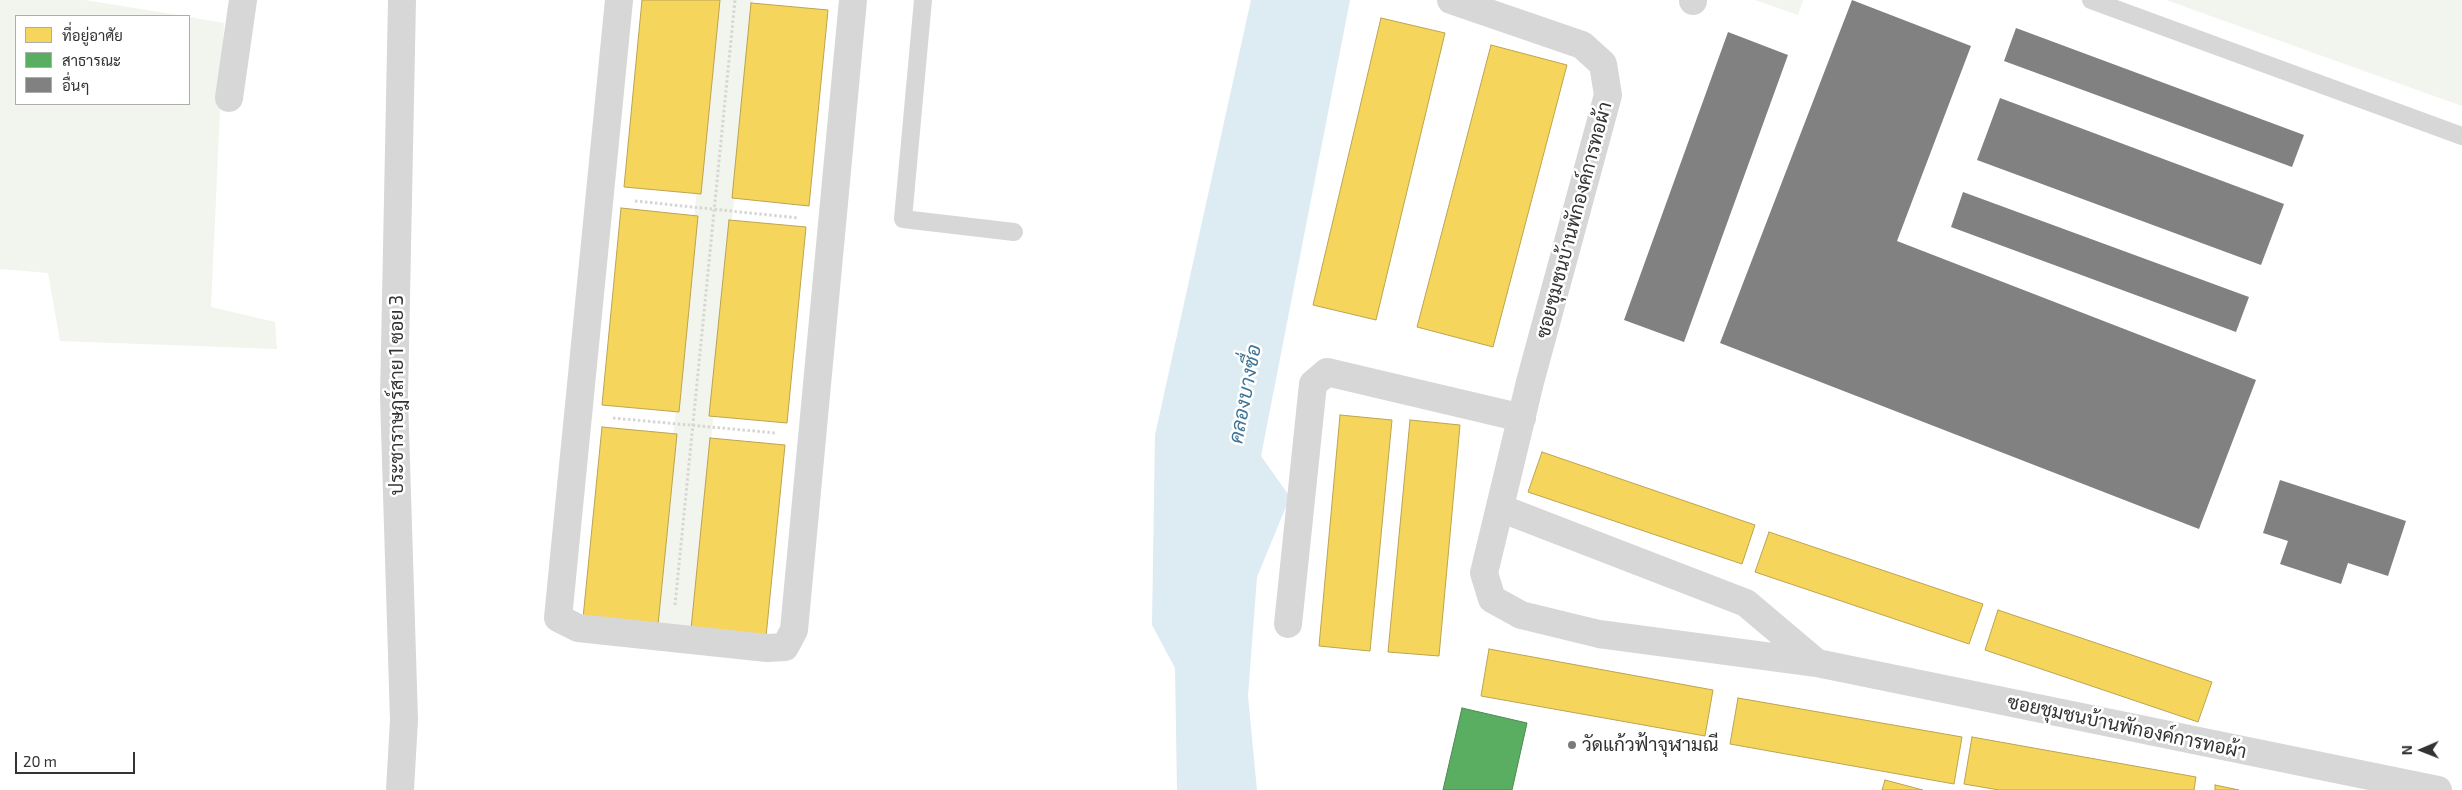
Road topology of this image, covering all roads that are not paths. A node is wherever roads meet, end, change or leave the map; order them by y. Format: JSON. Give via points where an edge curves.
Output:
{"nodes":[{"id":1,"x":243,"y":0,"type":"edge"},
{"id":2,"x":402,"y":0,"type":"edge"},
{"id":3,"x":618,"y":0,"type":"edge"},
{"id":4,"x":853,"y":0,"type":"edge"},
{"id":5,"x":923,"y":0,"type":"edge"},
{"id":6,"x":1451,"y":0,"type":"edge"},
{"id":7,"x":2091,"y":0,"type":"edge"},
{"id":8,"x":229,"y":98,"type":"dead end"},
{"id":9,"x":2462,"y":136,"type":"edge"},
{"id":10,"x":1014,"y":232,"type":"dead end"},
{"id":11,"x":1522,"y":418,"type":"junction"},
{"id":12,"x":1500,"y":508,"type":"junction"},
{"id":13,"x":1288,"y":624,"type":"dead end"},
{"id":14,"x":1817,"y":663,"type":"junction"},
{"id":15,"x":400,"y":790,"type":"edge"},
{"id":16,"x":2438,"y":790,"type":"edge"}],
"edges":[{"from":1,"to":8,"type":"street"},
{"from":2,"to":15,"type":"street","name":"ประชาราษฎร์สาย 1 ซอย 3","via":[[394,397],[404,720]]},
{"from":3,"to":4,"type":"street","via":[[558,618],[578,628],[767,648],[784,647],[794,630]]},
{"from":5,"to":10,"type":"lane","via":[[903,220]]},
{"from":6,"to":11,"type":"street","name":"ซอยชุมชนบ้านพักองค์การทอผ้า","via":[[1582,45],[1603,64],[1608,95]]},
{"from":7,"to":9,"type":"lane"},
{"from":11,"to":12,"type":"street","name":"ซอยชุมชนบ้านพักองค์การทอผ้า"},
{"from":11,"to":13,"type":"street","via":[[1327,372],[1313,384]]},
{"from":12,"to":14,"type":"street","name":"ซอยชุมชนบ้านพักองค์การทอผ้า","via":[[1746,603]]},
{"from":12,"to":14,"type":"street","name":"ซอยชุมชนบ้านพักองค์การทอผ้า","via":[[1484,574],[1492,599],[1521,615],[1598,634]]},
{"from":14,"to":16,"type":"street","name":"ซอยชุมชนบ้านพักองค์การทอผ้า"}]}
